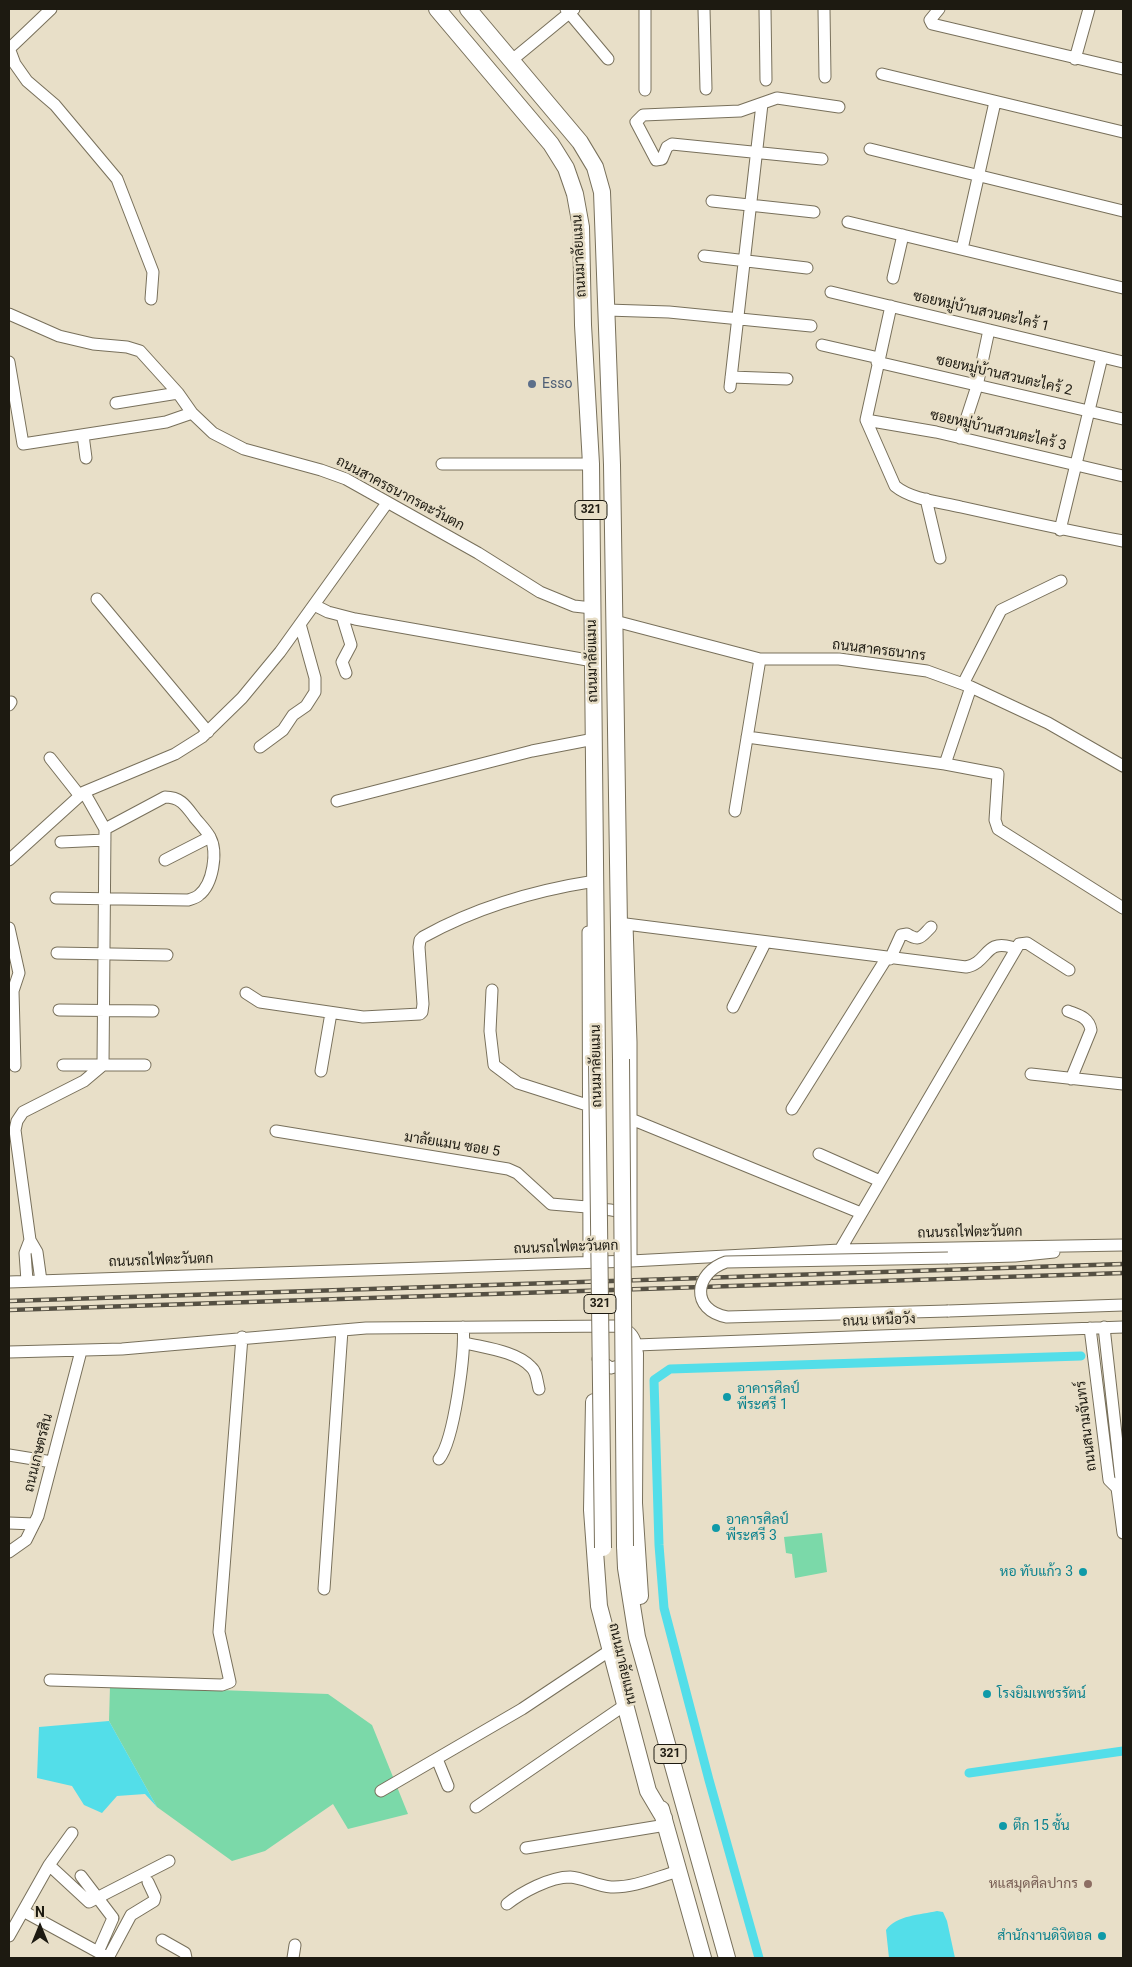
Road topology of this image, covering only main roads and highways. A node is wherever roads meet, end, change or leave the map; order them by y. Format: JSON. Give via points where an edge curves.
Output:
{"nodes":[{"id":1,"x":437,"y":9,"type":"edge"},
{"id":2,"x":468,"y":9,"type":"edge"},
{"id":3,"x":594,"y":1326,"type":"road end"},
{"id":4,"x":636,"y":1349,"type":"road end"},
{"id":5,"x":661,"y":1722,"type":"junction"},
{"id":6,"x":665,"y":1822,"type":"junction"},
{"id":7,"x":703,"y":1958,"type":"edge"},
{"id":8,"x":727,"y":1958,"type":"edge"}],
"edges":[{"from":1,"to":6,"type":"highway","name":"ถนนมาลัยแมน","number":"321","bridge":true,"via":[[551,144],[566,168],[576,194],[581,227],[590,464],[603,1548],[607,1596],[617,1646]]},
{"from":2,"to":5,"type":"highway","name":"ถนนมาลัยแมน","number":"321","bridge":true,"via":[[580,142],[594,167],[602,192],[623,924],[625,1546],[637,1637]]},
{"from":3,"to":6,"type":"highway","via":[[592,1510],[599,1606],[648,1791]]},
{"from":4,"to":5,"type":"highway","via":[[634,1503],[637,1566],[646,1632],[659,1687]]},
{"from":5,"to":8,"type":"highway","name":"ถนนมาลัยแมน","number":"321"},
{"from":6,"to":7,"type":"highway","name":"ถนนมาลัยแมน","number":"321"}]}
